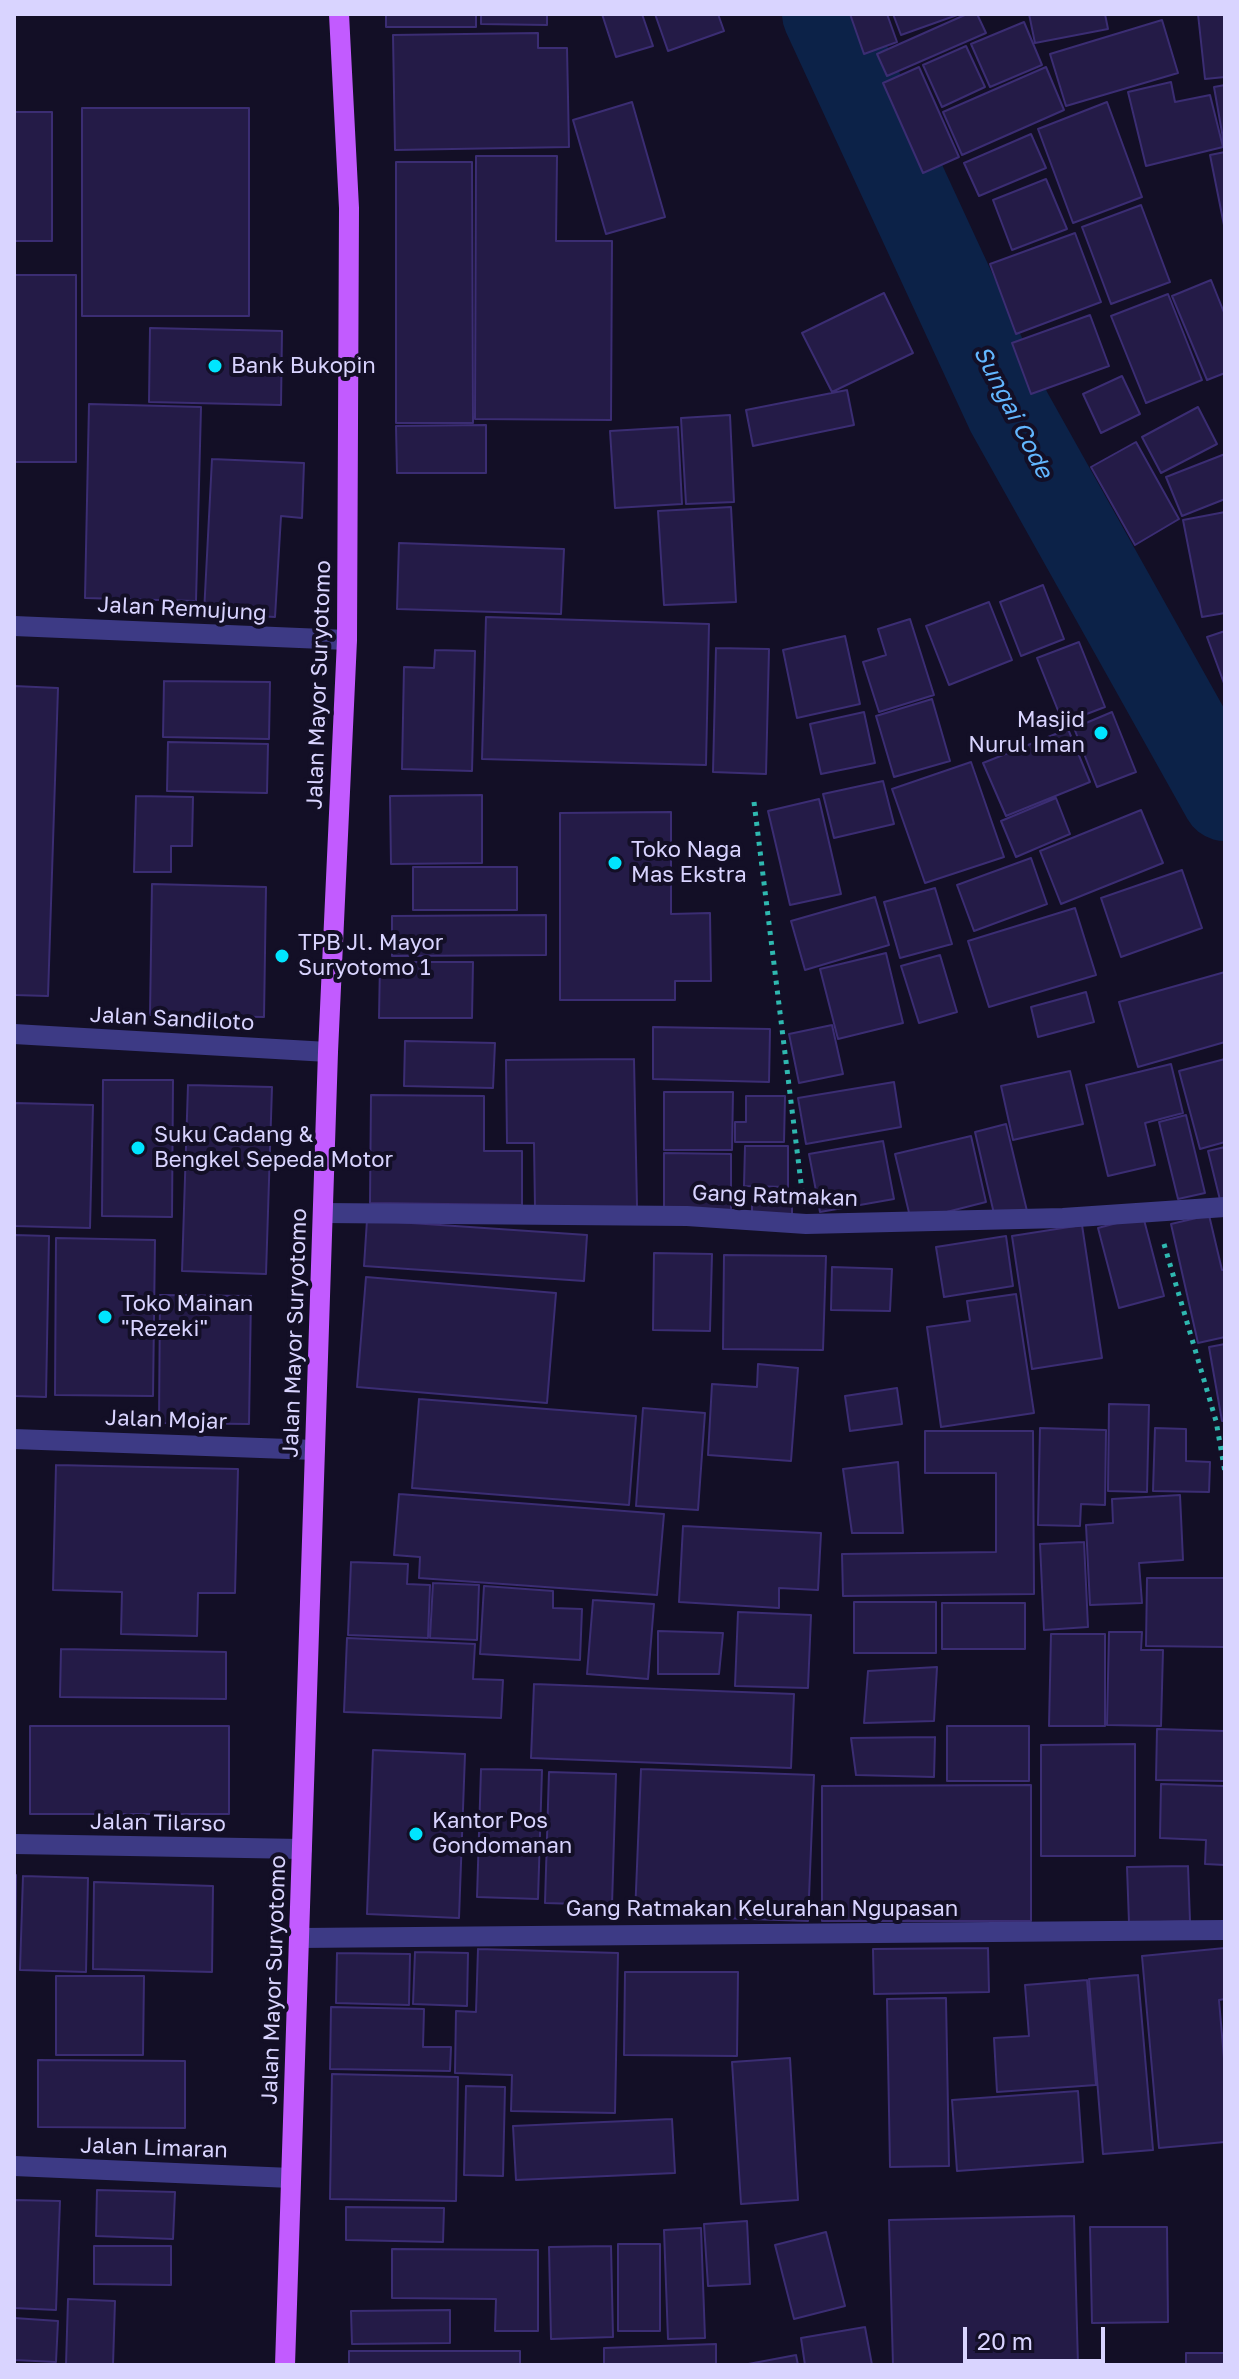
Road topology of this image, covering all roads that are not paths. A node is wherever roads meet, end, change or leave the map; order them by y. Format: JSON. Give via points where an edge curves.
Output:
{"nodes":[{"id":1,"x":339,"y":14,"type":"edge"},
{"id":2,"x":14,"y":626,"type":"edge"},
{"id":3,"x":347,"y":640,"type":"junction"},
{"id":4,"x":14,"y":1034,"type":"edge"},
{"id":5,"x":328,"y":1052,"type":"junction"},
{"id":6,"x":1225,"y":1207,"type":"edge"},
{"id":7,"x":323,"y":1213,"type":"junction"},
{"id":8,"x":14,"y":1439,"type":"edge"},
{"id":9,"x":315,"y":1450,"type":"junction"},
{"id":10,"x":14,"y":1844,"type":"edge"},
{"id":11,"x":302,"y":1849,"type":"junction"},
{"id":12,"x":1225,"y":1930,"type":"edge"},
{"id":13,"x":299,"y":1938,"type":"junction"},
{"id":14,"x":14,"y":2166,"type":"edge"},
{"id":15,"x":291,"y":2178,"type":"junction"},
{"id":16,"x":285,"y":2365,"type":"edge"}],
"edges":[{"from":1,"to":3,"type":"main road","name":"Jalan Mayor Suryotomo","via":[[349,208]]},
{"from":2,"to":3,"type":"street","name":"Jalan Remujung"},
{"from":3,"to":5,"type":"main road","name":"Jalan Mayor Suryotomo"},
{"from":4,"to":5,"type":"street","name":"Jalan Sandiloto"},
{"from":5,"to":7,"type":"main road","name":"Jalan Mayor Suryotomo"},
{"from":6,"to":7,"type":"street","name":"Gang Ratmakan","via":[[1047,1219],[806,1224],[687,1216]]},
{"from":7,"to":9,"type":"main road","name":"Jalan Mayor Suryotomo"},
{"from":8,"to":9,"type":"street","name":"Jalan Mojar"},
{"from":9,"to":11,"type":"main road","name":"Jalan Mayor Suryotomo"},
{"from":10,"to":11,"type":"street","name":"Jalan Tilarso"},
{"from":11,"to":13,"type":"main road","name":"Jalan Mayor Suryotomo"},
{"from":12,"to":13,"type":"street","name":"Gang Ratmakan Kelurahan Ngupasan"},
{"from":13,"to":15,"type":"main road","name":"Jalan Mayor Suryotomo"},
{"from":14,"to":15,"type":"street","name":"Jalan Limaran"},
{"from":15,"to":16,"type":"main road","name":"Jalan Mayor Suryotomo"}]}
